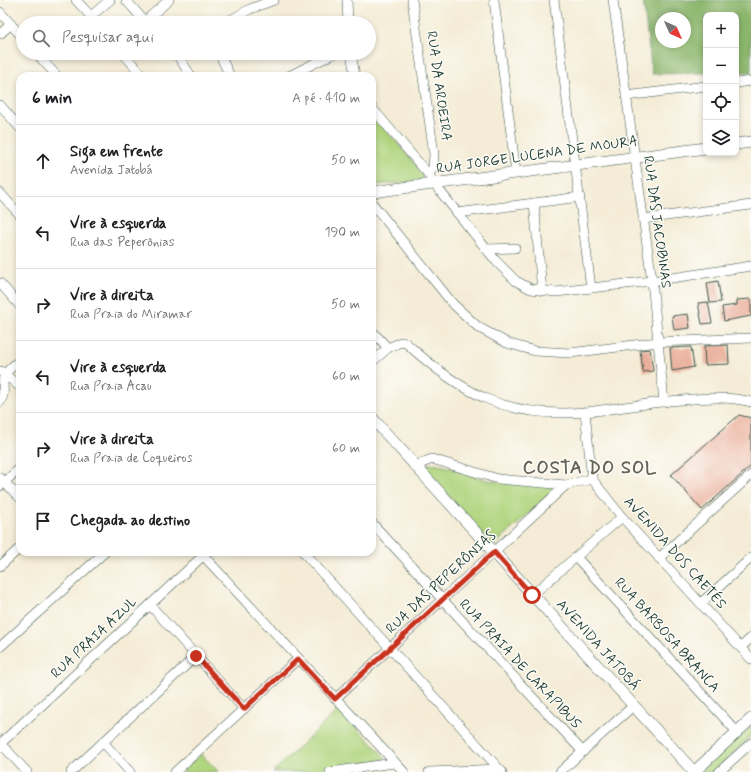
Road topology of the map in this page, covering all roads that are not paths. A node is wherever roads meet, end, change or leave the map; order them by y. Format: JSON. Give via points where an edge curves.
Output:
{"nodes":[{"id":1,"x":76,"y":0,"type":"edge"},
{"id":2,"x":110,"y":0,"type":"edge"},
{"id":3,"x":126,"y":0,"type":"edge"},
{"id":4,"x":168,"y":0,"type":"edge"},
{"id":5,"x":274,"y":0,"type":"edge"},
{"id":6,"x":347,"y":0,"type":"edge"},
{"id":7,"x":412,"y":0,"type":"edge"},
{"id":8,"x":494,"y":0,"type":"edge"},
{"id":9,"x":554,"y":0,"type":"edge"},
{"id":10,"x":613,"y":0,"type":"edge"},
{"id":11,"x":0,"y":12,"type":"edge"},
{"id":12,"x":90,"y":16,"type":"edge"},
{"id":13,"x":97,"y":16,"type":"edge"},
{"id":14,"x":140,"y":16,"type":"edge"},
{"id":15,"x":151,"y":16,"type":"edge"},
{"id":16,"x":237,"y":16,"type":"edge"},
{"id":17,"x":348,"y":16,"type":"edge"},
{"id":18,"x":11,"y":24,"type":"junction"},
{"id":19,"x":16,"y":30,"type":"edge"},
{"id":20,"x":0,"y":34,"type":"edge"},
{"id":21,"x":42,"y":60,"type":"edge"},
{"id":22,"x":129,"y":60,"type":"edge"},
{"id":23,"x":181,"y":60,"type":"edge"},
{"id":24,"x":222,"y":60,"type":"edge"},
{"id":25,"x":321,"y":60,"type":"edge"},
{"id":26,"x":352,"y":60,"type":"edge"},
{"id":27,"x":53,"y":72,"type":"edge"},
{"id":28,"x":140,"y":72,"type":"edge"},
{"id":29,"x":188,"y":72,"type":"edge"},
{"id":30,"x":228,"y":72,"type":"edge"},
{"id":31,"x":298,"y":72,"type":"edge"},
{"id":32,"x":353,"y":72,"type":"edge"},
{"id":33,"x":751,"y":81,"type":"edge"},
{"id":34,"x":739,"y":83,"type":"edge"},
{"id":35,"x":703,"y":86,"type":"edge"},
{"id":36,"x":626,"y":96,"type":"junction"},
{"id":37,"x":0,"y":106,"type":"edge"},
{"id":38,"x":376,"y":113,"type":"edge"},
{"id":39,"x":16,"y":124,"type":"edge"},
{"id":40,"x":751,"y":142,"type":"edge"},
{"id":41,"x":739,"y":144,"type":"edge"},
{"id":42,"x":703,"y":148,"type":"edge"},
{"id":43,"x":634,"y":157,"type":"junction"},
{"id":44,"x":576,"y":164,"type":"junction"},
{"id":45,"x":516,"y":173,"type":"junction"},
{"id":46,"x":429,"y":174,"type":"junction"},
{"id":47,"x":435,"y":185,"type":"junction"},
{"id":48,"x":376,"y":192,"type":"edge"},
{"id":49,"x":0,"y":194,"type":"edge"},
{"id":50,"x":580,"y":197,"type":"junction"},
{"id":51,"x":534,"y":203,"type":"junction"},
{"id":52,"x":751,"y":205,"type":"edge"},
{"id":53,"x":376,"y":208,"type":"edge"},
{"id":54,"x":16,"y":211,"type":"edge"},
{"id":55,"x":457,"y":213,"type":"junction"},
{"id":56,"x":643,"y":219,"type":"junction"},
{"id":57,"x":515,"y":248,"type":"dead end"},
{"id":58,"x":487,"y":249,"type":"junction"},
{"id":59,"x":751,"y":266,"type":"edge"},
{"id":60,"x":652,"y":280,"type":"junction"},
{"id":61,"x":0,"y":283,"type":"edge"},
{"id":62,"x":591,"y":288,"type":"junction"},
{"id":63,"x":542,"y":291,"type":"junction"},
{"id":64,"x":16,"y":301,"type":"edge"},
{"id":65,"x":376,"y":335,"type":"edge"},
{"id":66,"x":750,"y":339,"type":"edge"},
{"id":67,"x":658,"y":342,"type":"junction"},
{"id":68,"x":388,"y":348,"type":"junction"},
{"id":69,"x":376,"y":358,"type":"edge"},
{"id":70,"x":16,"y":363,"type":"edge"},
{"id":71,"x":2,"y":372,"type":"edge"},
{"id":72,"x":16,"y":384,"type":"edge"},
{"id":73,"x":0,"y":402,"type":"edge"},
{"id":74,"x":664,"y":402,"type":"junction"},
{"id":75,"x":751,"y":402,"type":"edge"},
{"id":76,"x":585,"y":412,"type":"junction"},
{"id":77,"x":376,"y":422,"type":"edge"},
{"id":78,"x":417,"y":468,"type":"junction"},
{"id":79,"x":16,"y":471,"type":"edge"},
{"id":80,"x":751,"y":475,"type":"edge"},
{"id":81,"x":592,"y":479,"type":"junction"},
{"id":82,"x":1,"y":482,"type":"edge"},
{"id":83,"x":566,"y":485,"type":"junction"},
{"id":84,"x":16,"y":495,"type":"edge"},
{"id":85,"x":622,"y":517,"type":"junction"},
{"id":86,"x":376,"y":527,"type":"edge"},
{"id":87,"x":16,"y":552,"type":"edge"},
{"id":88,"x":494,"y":552,"type":"junction"},
{"id":89,"x":101,"y":556,"type":"edge"},
{"id":90,"x":201,"y":556,"type":"edge"},
{"id":91,"x":207,"y":556,"type":"edge"},
{"id":92,"x":308,"y":556,"type":"edge"},
{"id":93,"x":576,"y":557,"type":"junction"},
{"id":94,"x":660,"y":558,"type":"junction"},
{"id":95,"x":751,"y":558,"type":"edge"},
{"id":96,"x":0,"y":566,"type":"edge"},
{"id":97,"x":532,"y":595,"type":"junction"},
{"id":98,"x":442,"y":601,"type":"junction"},
{"id":99,"x":700,"y":603,"type":"junction"},
{"id":100,"x":150,"y":605,"type":"junction"},
{"id":101,"x":751,"y":638,"type":"edge"},
{"id":102,"x":0,"y":647,"type":"edge"},
{"id":103,"x":741,"y":647,"type":"junction"},
{"id":104,"x":390,"y":648,"type":"junction"},
{"id":105,"x":196,"y":656,"type":"junction"},
{"id":106,"x":298,"y":659,"type":"junction"},
{"id":107,"x":751,"y":659,"type":"edge"},
{"id":108,"x":335,"y":699,"type":"junction"},
{"id":109,"x":633,"y":706,"type":"junction"},
{"id":110,"x":244,"y":709,"type":"junction"},
{"id":111,"x":751,"y":719,"type":"edge"},
{"id":112,"x":737,"y":732,"type":"junction"},
{"id":113,"x":103,"y":742,"type":"junction"},
{"id":114,"x":750,"y":746,"type":"edge"},
{"id":115,"x":2,"y":749,"type":"edge"},
{"id":116,"x":583,"y":752,"type":"junction"},
{"id":117,"x":394,"y":763,"type":"junction"},
{"id":118,"x":501,"y":770,"type":"edge"},
{"id":119,"x":27,"y":772,"type":"edge"},
{"id":120,"x":71,"y":772,"type":"edge"},
{"id":121,"x":130,"y":772,"type":"edge"},
{"id":122,"x":175,"y":772,"type":"edge"},
{"id":123,"x":330,"y":772,"type":"edge"},
{"id":124,"x":404,"y":772,"type":"edge"},
{"id":125,"x":429,"y":772,"type":"edge"},
{"id":126,"x":560,"y":772,"type":"edge"},
{"id":127,"x":694,"y":772,"type":"edge"},
{"id":128,"x":719,"y":772,"type":"edge"}],
"edges":[{"from":1,"to":12,"type":"street"},
{"from":2,"to":13,"type":"street"},
{"from":3,"to":14,"type":"street"},
{"from":4,"to":15,"type":"street"},
{"from":5,"to":16,"type":"street"},
{"from":6,"to":17,"type":"street"},
{"from":7,"to":46,"type":"street","name":"RUA DA AROEIRA","via":[[434,154],[433,167]]},
{"from":8,"to":45,"type":"street"},
{"from":9,"to":44,"type":"street"},
{"from":10,"to":36,"type":"street","name":"RUA DAS JACOBINAS"},
{"from":11,"to":18,"type":"street"},
{"from":18,"to":19,"type":"street"},
{"from":18,"to":20,"type":"street"},
{"from":21,"to":27,"type":"street"},
{"from":22,"to":28,"type":"street"},
{"from":23,"to":29,"type":"street"},
{"from":24,"to":30,"type":"street"},
{"from":25,"to":31,"type":"street"},
{"from":26,"to":32,"type":"street"},
{"from":33,"to":34,"type":"street"},
{"from":35,"to":36,"type":"street"},
{"from":36,"to":43,"type":"street","name":"RUA DAS JACOBINAS"},
{"from":37,"to":39,"type":"street"},
{"from":38,"to":46,"type":"street"},
{"from":40,"to":41,"type":"street"},
{"from":42,"to":43,"type":"street","name":"RUA JORGE LUCENA DE MOURA"},
{"from":43,"to":44,"type":"street","name":"RUA JORGE LUCENA DE MOURA"},
{"from":43,"to":56,"type":"street","name":"RUA DAS JACOBINAS"},
{"from":44,"to":45,"type":"street","name":"RUA JORGE LUCENA DE MOURA"},
{"from":44,"to":50,"type":"street"},
{"from":45,"to":47,"type":"street","name":"RUA JORGE LUCENA DE MOURA"},
{"from":46,"to":47,"type":"street"},
{"from":47,"to":48,"type":"street","name":"RUA JORGE LUCENA DE MOURA"},
{"from":47,"to":55,"type":"street"},
{"from":49,"to":54,"type":"street"},
{"from":50,"to":51,"type":"street"},
{"from":50,"to":62,"type":"street"},
{"from":51,"to":55,"type":"street"},
{"from":51,"to":63,"type":"street"},
{"from":52,"to":56,"type":"street"},
{"from":53,"to":67,"type":"street","via":[[453,304],[478,327],[507,343],[535,351],[570,353]]},
{"from":55,"to":58,"type":"street"},
{"from":56,"to":60,"type":"street","name":"RUA DAS JACOBINAS"},
{"from":57,"to":58,"type":"street"},
{"from":58,"to":63,"type":"street","via":[[516,280],[531,289]]},
{"from":59,"to":60,"type":"street"},
{"from":60,"to":62,"type":"street"},
{"from":60,"to":67,"type":"street","name":"RUA DAS JACOBINAS"},
{"from":61,"to":64,"type":"street"},
{"from":62,"to":63,"type":"street"},
{"from":65,"to":68,"type":"street"},
{"from":66,"to":67,"type":"street"},
{"from":67,"to":74,"type":"street","name":"RUA DAS JACOBINAS"},
{"from":68,"to":69,"type":"street"},
{"from":68,"to":76,"type":"street","via":[[398,342],[406,343],[435,368],[484,399],[541,412]]},
{"from":70,"to":71,"type":"street"},
{"from":71,"to":72,"type":"street"},
{"from":71,"to":73,"type":"street","via":[[3,398]]},
{"from":74,"to":75,"type":"street","via":[[712,398],[742,399]]},
{"from":74,"to":76,"type":"street"},
{"from":76,"to":81,"type":"street"},
{"from":77,"to":78,"type":"street","name":"AVENIDA JATOBÁ"},
{"from":78,"to":83,"type":"street","via":[[432,459],[498,479]]},
{"from":78,"to":88,"type":"street","name":"AVENIDA JATOBÁ"},
{"from":79,"to":82,"type":"street"},
{"from":80,"to":94,"type":"street"},
{"from":81,"to":83,"type":"street"},
{"from":81,"to":85,"type":"street","name":"AVENIDA DOS CAETÉS"},
{"from":82,"to":84,"type":"street"},
{"from":83,"to":88,"type":"street","name":"RUA DAS PEPERÔNIAS"},
{"from":85,"to":93,"type":"street"},
{"from":85,"to":94,"type":"street","name":"AVENIDA DOS CAETÉS"},
{"from":86,"to":98,"type":"street","name":"RUA PRAIA DE CARAPIBUS"},
{"from":87,"to":96,"type":"street"},
{"from":88,"to":97,"type":"street","name":"AVENIDA JATOBÁ"},
{"from":88,"to":98,"type":"street","name":"RUA DAS PEPERÔNIAS"},
{"from":89,"to":102,"type":"street"},
{"from":90,"to":100,"type":"street","name":"RUA PRAIA AZUL"},
{"from":91,"to":106,"type":"street"},
{"from":92,"to":104,"type":"street"},
{"from":93,"to":97,"type":"street"},
{"from":93,"to":112,"type":"street","name":"RUA BARBOSA BRANCA"},
{"from":94,"to":99,"type":"street","name":"AVENIDA DOS CAETÉS"},
{"from":95,"to":99,"type":"street"},
{"from":97,"to":109,"type":"street","name":"AVENIDA JATOBÁ"},
{"from":98,"to":104,"type":"street","name":"RUA DAS PEPERÔNIAS"},
{"from":98,"to":116,"type":"street","name":"RUA PRAIA DE CARAPIBUS"},
{"from":99,"to":103,"type":"street","name":"AVENIDA DOS CAETÉS"},
{"from":100,"to":105,"type":"street"},
{"from":100,"to":115,"type":"street","name":"RUA PRAIA AZUL"},
{"from":101,"to":103,"type":"street"},
{"from":103,"to":107,"type":"street","name":"AVENIDA DOS CAETÉS"},
{"from":104,"to":108,"type":"street","name":"RUA DAS PEPERÔNIAS"},
{"from":104,"to":118,"type":"street"},
{"from":105,"to":110,"type":"street"},
{"from":105,"to":113,"type":"street"},
{"from":106,"to":108,"type":"street"},
{"from":106,"to":110,"type":"street"},
{"from":108,"to":117,"type":"street"},
{"from":109,"to":116,"type":"street"},
{"from":109,"to":127,"type":"street","name":"AVENIDA JATOBÁ"},
{"from":110,"to":122,"type":"street"},
{"from":111,"to":112,"type":"street"},
{"from":112,"to":127,"type":"street"},
{"from":113,"to":120,"type":"street"},
{"from":113,"to":121,"type":"street"},
{"from":114,"to":128,"type":"street"},
{"from":115,"to":119,"type":"street"},
{"from":116,"to":126,"type":"street"},
{"from":117,"to":123,"type":"street"},
{"from":117,"to":124,"type":"street"},
{"from":118,"to":125,"type":"street"}]}
